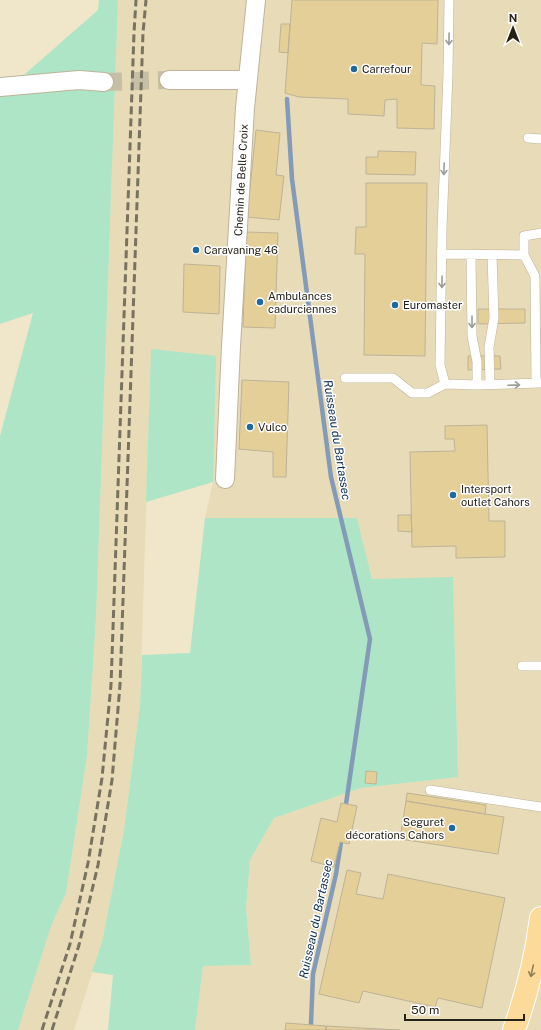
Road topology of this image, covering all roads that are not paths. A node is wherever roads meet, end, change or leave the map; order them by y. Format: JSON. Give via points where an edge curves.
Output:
{"nodes":[{"id":1,"x":256,"y":0,"type":"edge"},
{"id":2,"x":449,"y":0,"type":"edge"},
{"id":3,"x":169,"y":80,"type":"tunnel mouth"},
{"id":4,"x":247,"y":80,"type":"junction"},
{"id":5,"x":104,"y":82,"type":"tunnel mouth"},
{"id":6,"x":0,"y":87,"type":"edge"},
{"id":7,"x":528,"y":138,"type":"dead end"},
{"id":8,"x":541,"y":139,"type":"edge"},
{"id":9,"x":541,"y":233,"type":"edge"},
{"id":10,"x":442,"y":254,"type":"junction"},
{"id":11,"x":471,"y":254,"type":"junction"},
{"id":12,"x":492,"y":255,"type":"junction"},
{"id":13,"x":524,"y":255,"type":"junction"},
{"id":14,"x":346,"y":378,"type":"dead end"},
{"id":15,"x":539,"y":383,"type":"edge"},
{"id":16,"x":445,"y":384,"type":"junction"},
{"id":17,"x":477,"y":385,"type":"junction"},
{"id":18,"x":490,"y":385,"type":"junction"},
{"id":19,"x":225,"y":479,"type":"dead end"},
{"id":20,"x":522,"y":666,"type":"dead end"},
{"id":21,"x":541,"y":666,"type":"edge"},
{"id":22,"x":430,"y":790,"type":"dead end"},
{"id":23,"x":541,"y":807,"type":"edge"},
{"id":24,"x":541,"y":918,"type":"edge"},
{"id":25,"x":541,"y":988,"type":"edge"},
{"id":26,"x":514,"y":1030,"type":"edge"},
{"id":27,"x":527,"y":1030,"type":"edge"}],
"edges":[{"from":1,"to":4,"type":"street","name":"Chemin de Belle Croix"},
{"from":2,"to":10,"type":"lane","one_way":true},
{"from":3,"to":4,"type":"street"},
{"from":4,"to":19,"type":"street","name":"Chemin de Belle Croix"},
{"from":5,"to":6,"type":"street","via":[[79,80]]},
{"from":7,"to":8,"type":"lane"},
{"from":9,"to":13,"type":"lane","via":[[524,236]]},
{"from":10,"to":11,"type":"lane"},
{"from":10,"to":16,"type":"lane","one_way":true,"via":[[440,365]]},
{"from":11,"to":12,"type":"lane"},
{"from":11,"to":17,"type":"lane","one_way":true,"via":[[472,336],[477,362]]},
{"from":12,"to":13,"type":"lane"},
{"from":12,"to":18,"type":"lane","via":[[494,318],[489,347]]},
{"from":13,"to":15,"type":"lane","via":[[535,276]]},
{"from":14,"to":16,"type":"lane","via":[[393,378],[412,392],[428,393]]},
{"from":18,"to":15,"type":"lane","one_way":true},
{"from":16,"to":17,"type":"lane"},
{"from":17,"to":18,"type":"lane"},
{"from":20,"to":21,"type":"lane"},
{"from":22,"to":23,"type":"lane"},
{"from":24,"to":26,"type":"main road","one_way":true,"via":[[538,945]]},
{"from":25,"to":27,"type":"main road"}]}
